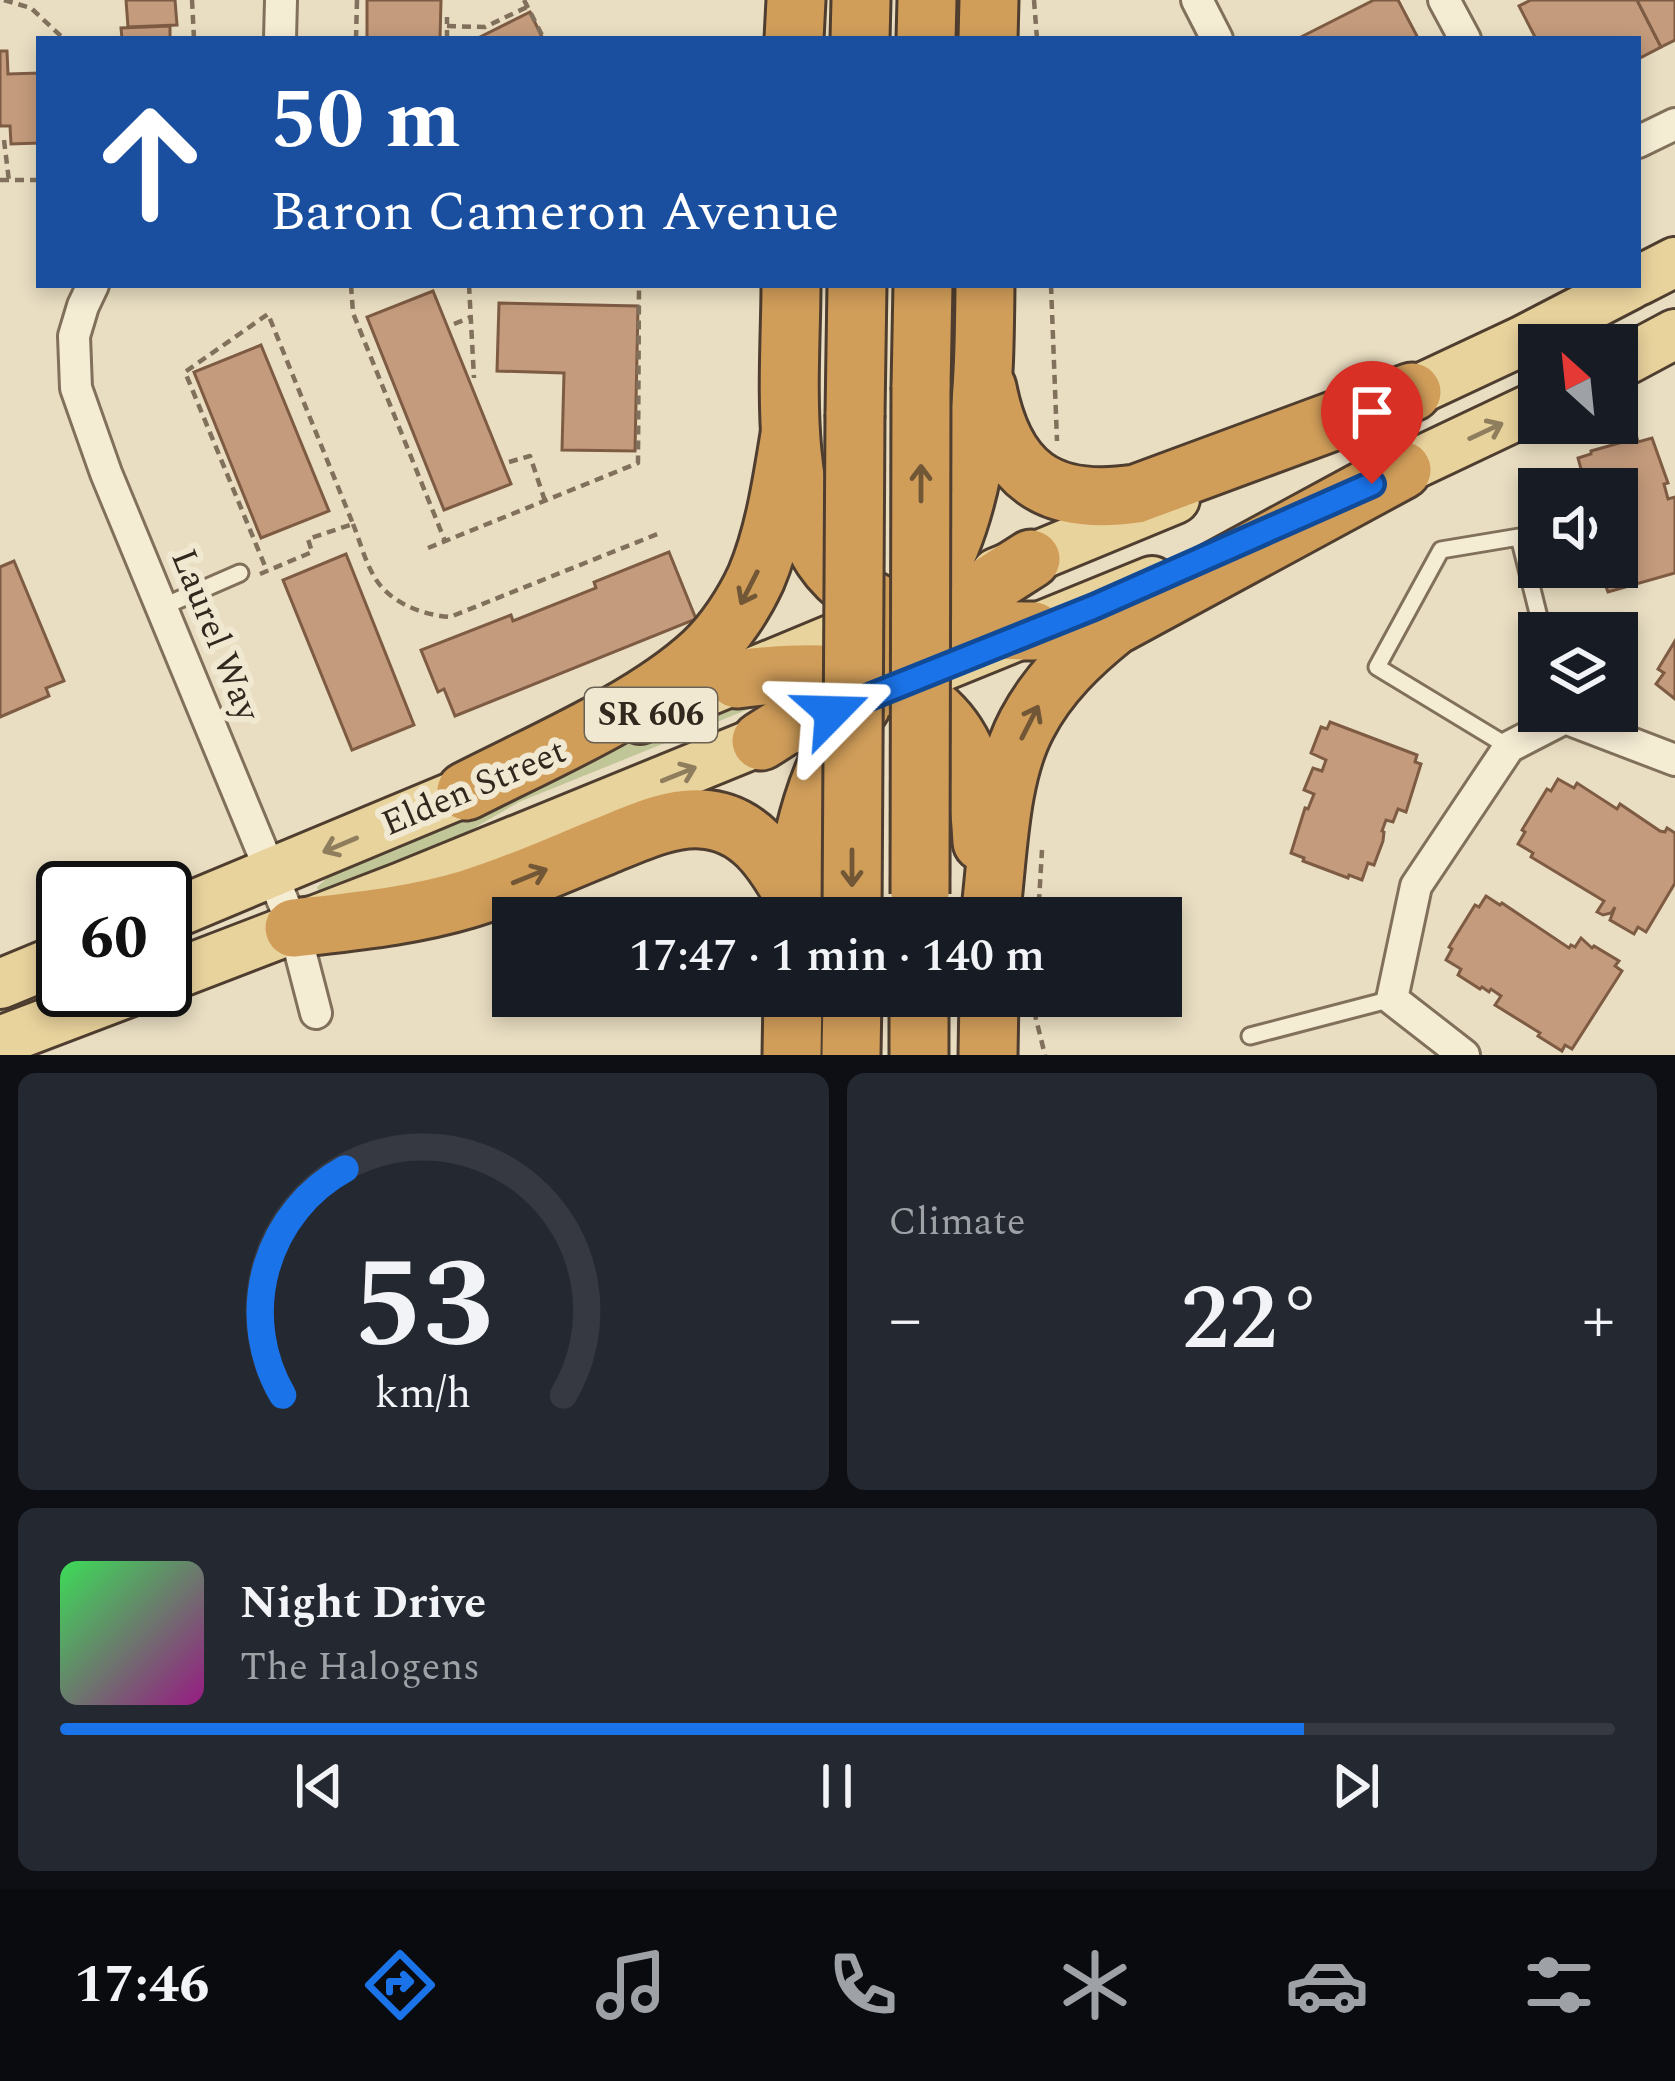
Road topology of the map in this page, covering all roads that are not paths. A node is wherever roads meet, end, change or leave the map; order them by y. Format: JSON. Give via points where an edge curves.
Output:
{"nodes":[{"id":1,"x":281,"y":0,"type":"edge"},
{"id":2,"x":796,"y":0,"type":"edge"},
{"id":3,"x":861,"y":0,"type":"edge"},
{"id":4,"x":927,"y":0,"type":"edge"},
{"id":5,"x":989,"y":0,"type":"edge"},
{"id":6,"x":1197,"y":0,"type":"edge"},
{"id":7,"x":1444,"y":0,"type":"edge"},
{"id":8,"x":280,"y":36,"type":"edge"},
{"id":9,"x":794,"y":36,"type":"edge"},
{"id":10,"x":860,"y":36,"type":"edge"},
{"id":11,"x":926,"y":36,"type":"edge"},
{"id":12,"x":988,"y":36,"type":"edge"},
{"id":13,"x":1215,"y":36,"type":"edge"},
{"id":14,"x":1463,"y":36,"type":"edge"},
{"id":15,"x":1675,"y":124,"type":"edge"},
{"id":16,"x":1641,"y":141,"type":"edge"},
{"id":17,"x":1675,"y":262,"type":"edge"},
{"id":18,"x":1641,"y":279,"type":"edge"},
{"id":19,"x":92,"y":288,"type":"edge"},
{"id":20,"x":791,"y":288,"type":"edge"},
{"id":21,"x":857,"y":288,"type":"edge"},
{"id":22,"x":923,"y":288,"type":"edge"},
{"id":23,"x":985,"y":288,"type":"edge"},
{"id":24,"x":1624,"y":288,"type":"edge"},
{"id":25,"x":1675,"y":334,"type":"edge"},
{"id":26,"x":1638,"y":354,"type":"edge"},
{"id":27,"x":984,"y":370,"type":"junction"},
{"id":28,"x":1412,"y":392,"type":"junction"},
{"id":29,"x":1518,"y":415,"type":"edge"},
{"id":30,"x":790,"y":435,"type":"junction"},
{"id":31,"x":1402,"y":470,"type":"junction"},
{"id":32,"x":1040,"y":555,"type":"joint"},
{"id":33,"x":247,"y":574,"type":"road end"},
{"id":34,"x":162,"y":607,"type":"junction"},
{"id":35,"x":1538,"y":612,"type":"edge"},
{"id":36,"x":917,"y":614,"type":"junction"},
{"id":37,"x":1034,"y":632,"type":"junction"},
{"id":38,"x":737,"y":679,"type":"junction"},
{"id":39,"x":874,"y":685,"type":"junction"},
{"id":40,"x":1534,"y":732,"type":"edge"},
{"id":41,"x":1607,"y":732,"type":"edge"},
{"id":42,"x":761,"y":741,"type":"joint"},
{"id":43,"x":1509,"y":747,"type":"junction"},
{"id":44,"x":1675,"y":760,"type":"edge"},
{"id":45,"x":466,"y":791,"type":"junction"},
{"id":46,"x":272,"y":874,"type":"junction"},
{"id":47,"x":790,"y":897,"type":"edge"},
{"id":48,"x":796,"y":897,"type":"edge"},
{"id":49,"x":852,"y":897,"type":"edge"},
{"id":50,"x":920,"y":897,"type":"edge"},
{"id":51,"x":987,"y":897,"type":"edge"},
{"id":52,"x":992,"y":897,"type":"edge"},
{"id":53,"x":192,"y":906,"type":"edge"},
{"id":54,"x":294,"y":928,"type":"junction"},
{"id":55,"x":192,"y":968,"type":"edge"},
{"id":56,"x":36,"y":969,"type":"edge"},
{"id":57,"x":0,"y":984,"type":"edge"},
{"id":58,"x":1392,"y":999,"type":"junction"},
{"id":59,"x":316,"y":1013,"type":"dead end"},
{"id":60,"x":63,"y":1017,"type":"edge"},
{"id":61,"x":793,"y":1017,"type":"edge"},
{"id":62,"x":852,"y":1017,"type":"edge"},
{"id":63,"x":920,"y":1017,"type":"edge"},
{"id":64,"x":988,"y":1017,"type":"edge"},
{"id":65,"x":1250,"y":1036,"type":"dead end"},
{"id":66,"x":0,"y":1041,"type":"edge"},
{"id":67,"x":793,"y":1055,"type":"edge"},
{"id":68,"x":851,"y":1055,"type":"edge"},
{"id":69,"x":919,"y":1055,"type":"edge"},
{"id":70,"x":988,"y":1055,"type":"edge"},
{"id":71,"x":1464,"y":1055,"type":"edge"}],
"edges":[{"from":1,"to":8,"type":"street"},
{"from":2,"to":9,"type":"highway"},
{"from":3,"to":10,"type":"highway"},
{"from":4,"to":11,"type":"highway"},
{"from":5,"to":12,"type":"highway"},
{"from":6,"to":13,"type":"street"},
{"from":7,"to":14,"type":"street"},
{"from":15,"to":16,"type":"street"},
{"from":17,"to":18,"type":"main road"},
{"from":19,"to":34,"type":"street","name":"Laurel Way","via":[[74,336],[76,388]]},
{"from":20,"to":30,"type":"highway"},
{"from":21,"to":49,"type":"highway","one_way":true,"bridge":true},
{"from":50,"to":22,"type":"highway","one_way":true,"bridge":true},
{"from":23,"to":27,"type":"highway"},
{"from":24,"to":28,"type":"main road"},
{"from":25,"to":26,"type":"main road"},
{"from":27,"to":28,"type":"highway","via":[[1008,453],[1039,482],[1084,498],[1136,494]]},
{"from":27,"to":36,"type":"highway","via":[[963,508]]},
{"from":28,"to":32,"type":"main road"},
{"from":31,"to":29,"type":"main road","one_way":true},
{"from":30,"to":36,"type":"highway","via":[[805,518],[824,560],[881,605]]},
{"from":30,"to":45,"type":"highway","one_way":true,"via":[[756,578],[707,650],[616,713]]},
{"from":31,"to":37,"type":"main road"},
{"from":52,"to":31,"type":"highway","one_way":true,"via":[[1006,787],[1024,728],[1059,676],[1114,626]]},
{"from":32,"to":36,"type":"highway"},
{"from":33,"to":34,"type":"lane"},
{"from":34,"to":46,"type":"street","name":"Laurel Way"},
{"from":35,"to":43,"type":"lane","via":[[1519,537],[1441,550],[1377,668]]},
{"from":36,"to":37,"type":"highway"},
{"from":36,"to":38,"type":"main road","name":"Elden Street","number":"SR 606"},
{"from":36,"to":39,"type":"highway","via":[[913,646]]},
{"from":37,"to":39,"type":"main road"},
{"from":38,"to":39,"type":"highway","via":[[778,674]]},
{"from":38,"to":45,"type":"main road","name":"Elden Street","number":"SR 606"},
{"from":39,"to":42,"type":"highway"},
{"from":39,"to":48,"type":"highway","via":[[819,786]]},
{"from":39,"to":51,"type":"highway","via":[[916,695],[944,718],[965,754],[976,784]]},
{"from":40,"to":43,"type":"street"},
{"from":41,"to":44,"type":"street"},
{"from":54,"to":42,"type":"main road","name":"Elden Street","number":"SR 606","one_way":true},
{"from":43,"to":58,"type":"street","via":[[1416,886]]},
{"from":45,"to":46,"type":"main road","name":"Elden Street","number":"SR 606","one_way":true},
{"from":46,"to":53,"type":"main road","name":"Elden Street","number":"SR 606"},
{"from":46,"to":54,"type":"street","name":"Laurel Way"},
{"from":54,"to":47,"type":"highway","one_way":true,"via":[[467,899],[654,826],[700,819],[724,823],[761,847]]},
{"from":54,"to":55,"type":"main road","name":"Elden Street","number":"SR 606"},
{"from":54,"to":59,"type":"street","name":"Laurel Way"},
{"from":56,"to":57,"type":"main road"},
{"from":58,"to":65,"type":"lane"},
{"from":58,"to":71,"type":"street"},
{"from":60,"to":66,"type":"main road"},
{"from":61,"to":67,"type":"highway"},
{"from":62,"to":68,"type":"highway"},
{"from":63,"to":69,"type":"highway"},
{"from":64,"to":70,"type":"highway"}]}
